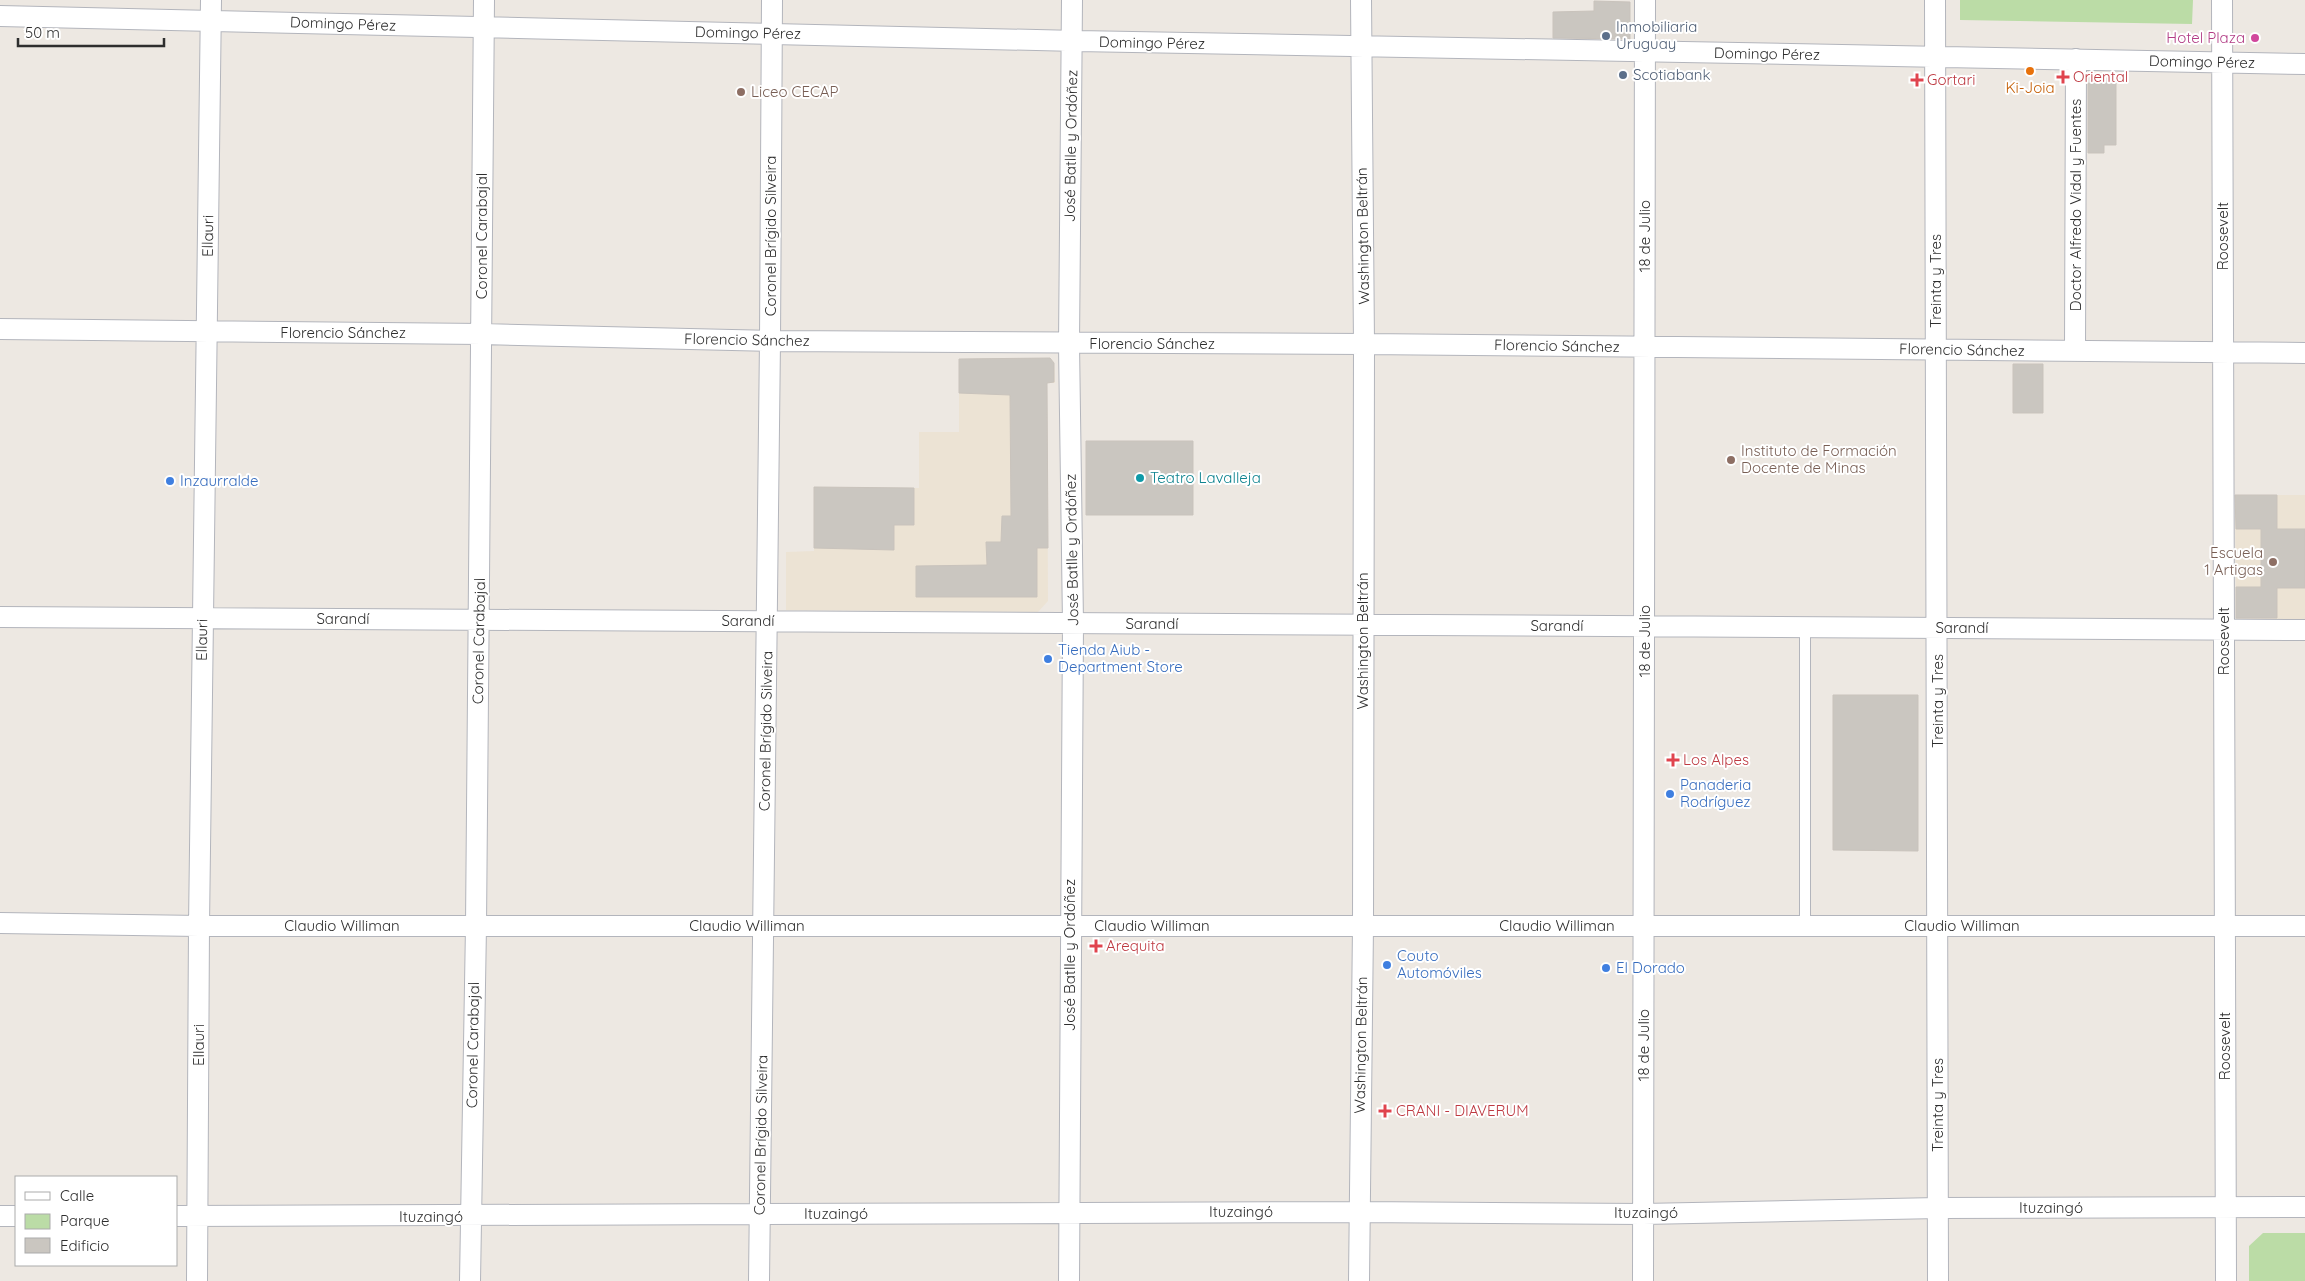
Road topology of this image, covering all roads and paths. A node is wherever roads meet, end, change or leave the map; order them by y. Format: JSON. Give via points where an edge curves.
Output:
{"nodes":[{"id":1,"x":211,"y":0,"type":"edge"},
{"id":2,"x":484,"y":0,"type":"edge"},
{"id":3,"x":772,"y":0,"type":"edge"},
{"id":4,"x":1072,"y":0,"type":"edge"},
{"id":5,"x":1361,"y":0,"type":"edge"},
{"id":6,"x":1645,"y":0,"type":"edge"},
{"id":7,"x":1935,"y":0,"type":"edge"},
{"id":8,"x":2222,"y":0,"type":"edge"},
{"id":9,"x":0,"y":16,"type":"edge"},
{"id":10,"x":211,"y":20,"type":"junction"},
{"id":11,"x":484,"y":27,"type":"junction"},
{"id":12,"x":772,"y":33,"type":"junction"},
{"id":13,"x":1072,"y":41,"type":"junction"},
{"id":14,"x":1361,"y":46,"type":"junction"},
{"id":15,"x":1645,"y":52,"type":"junction"},
{"id":16,"x":1935,"y":56,"type":"junction"},
{"id":17,"x":2076,"y":59,"type":"junction"},
{"id":18,"x":2222,"y":62,"type":"junction"},
{"id":19,"x":2305,"y":64,"type":"edge"},
{"id":20,"x":0,"y":329,"type":"edge"},
{"id":21,"x":206,"y":332,"type":"junction"},
{"id":22,"x":482,"y":334,"type":"junction"},
{"id":23,"x":770,"y":341,"type":"junction"},
{"id":24,"x":1069,"y":344,"type":"junction"},
{"id":25,"x":1364,"y":344,"type":"junction"},
{"id":26,"x":1646,"y":347,"type":"junction"},
{"id":27,"x":1936,"y":350,"type":"junction"},
{"id":28,"x":2075,"y":351,"type":"junction"},
{"id":29,"x":2223,"y":352,"type":"junction"},
{"id":30,"x":2305,"y":353,"type":"edge"},
{"id":31,"x":0,"y":618,"type":"edge"},
{"id":32,"x":202,"y":619,"type":"junction"},
{"id":33,"x":479,"y":620,"type":"junction"},
{"id":34,"x":767,"y":622,"type":"junction"},
{"id":35,"x":1073,"y":623,"type":"junction"},
{"id":36,"x":1363,"y":625,"type":"junction"},
{"id":37,"x":1645,"y":626,"type":"junction"},
{"id":38,"x":1805,"y":627,"type":"junction"},
{"id":39,"x":1937,"y":628,"type":"junction"},
{"id":40,"x":2224,"y":629,"type":"junction"},
{"id":41,"x":2305,"y":630,"type":"edge"},
{"id":42,"x":0,"y":923,"type":"edge"},
{"id":43,"x":199,"y":926,"type":"junction"},
{"id":44,"x":476,"y":926,"type":"junction"},
{"id":45,"x":764,"y":926,"type":"junction"},
{"id":46,"x":1070,"y":926,"type":"junction"},
{"id":47,"x":1363,"y":926,"type":"junction"},
{"id":48,"x":1645,"y":926,"type":"junction"},
{"id":49,"x":1804,"y":926,"type":"junction"},
{"id":50,"x":1938,"y":926,"type":"junction"},
{"id":51,"x":2225,"y":926,"type":"junction"},
{"id":52,"x":2305,"y":926,"type":"edge"},
{"id":53,"x":2305,"y":1207,"type":"edge"},
{"id":54,"x":1938,"y":1208,"type":"junction"},
{"id":55,"x":2224,"y":1208,"type":"junction"},
{"id":56,"x":1358,"y":1212,"type":"junction"},
{"id":57,"x":1068,"y":1213,"type":"junction"},
{"id":58,"x":1643,"y":1214,"type":"junction"},
{"id":59,"x":760,"y":1215,"type":"junction"},
{"id":60,"x":0,"y":1216,"type":"edge"},
{"id":61,"x":15,"y":1216,"type":"edge"},
{"id":62,"x":178,"y":1216,"type":"edge"},
{"id":63,"x":199,"y":1216,"type":"junction"},
{"id":64,"x":470,"y":1217,"type":"junction"},
{"id":65,"x":197,"y":1281,"type":"edge"},
{"id":66,"x":470,"y":1281,"type":"edge"},
{"id":67,"x":759,"y":1281,"type":"edge"},
{"id":68,"x":1069,"y":1281,"type":"edge"},
{"id":69,"x":1359,"y":1281,"type":"edge"},
{"id":70,"x":1643,"y":1281,"type":"edge"},
{"id":71,"x":1938,"y":1281,"type":"edge"},
{"id":72,"x":2226,"y":1281,"type":"edge"}],
"edges":[{"from":1,"to":10,"type":"street","name":"Ellauri"},
{"from":2,"to":11,"type":"street","name":"Coronel Carabajal"},
{"from":3,"to":12,"type":"street","name":"Coronel Brígido Silveira"},
{"from":4,"to":13,"type":"street","name":"José Batlle y Ordóñez"},
{"from":5,"to":14,"type":"street","name":"Washington Beltrán"},
{"from":6,"to":15,"type":"street","name":"18 de Julio"},
{"from":7,"to":16,"type":"street","name":"Treinta y Tres"},
{"from":8,"to":18,"type":"street","name":"Roosevelt"},
{"from":9,"to":10,"type":"street","name":"Domingo Pérez"},
{"from":10,"to":11,"type":"street","name":"Domingo Pérez"},
{"from":10,"to":21,"type":"street","name":"Ellauri"},
{"from":11,"to":12,"type":"street","name":"Domingo Pérez"},
{"from":11,"to":22,"type":"street","name":"Coronel Carabajal"},
{"from":12,"to":13,"type":"street","name":"Domingo Pérez"},
{"from":12,"to":23,"type":"street","name":"Coronel Brígido Silveira"},
{"from":13,"to":14,"type":"street","name":"Domingo Pérez"},
{"from":13,"to":24,"type":"street","name":"José Batlle y Ordóñez"},
{"from":14,"to":15,"type":"street","name":"Domingo Pérez"},
{"from":14,"to":25,"type":"street","name":"Washington Beltrán"},
{"from":15,"to":16,"type":"street","name":"Domingo Pérez"},
{"from":15,"to":26,"type":"street","name":"18 de Julio"},
{"from":16,"to":17,"type":"street","name":"Domingo Pérez"},
{"from":16,"to":27,"type":"street","name":"Treinta y Tres"},
{"from":17,"to":18,"type":"street","name":"Domingo Pérez"},
{"from":17,"to":28,"type":"street","name":"Doctor Alfredo Vidal y Fuentes"},
{"from":18,"to":19,"type":"street","name":"Domingo Pérez"},
{"from":18,"to":29,"type":"street","name":"Roosevelt"},
{"from":20,"to":21,"type":"street","name":"Florencio Sánchez"},
{"from":21,"to":22,"type":"street","name":"Florencio Sánchez"},
{"from":21,"to":32,"type":"street","name":"Ellauri"},
{"from":22,"to":23,"type":"street","name":"Florencio Sánchez"},
{"from":22,"to":33,"type":"street","name":"Coronel Carabajal"},
{"from":23,"to":24,"type":"street","name":"Florencio Sánchez"},
{"from":23,"to":34,"type":"street","name":"Coronel Brígido Silveira"},
{"from":24,"to":25,"type":"street","name":"Florencio Sánchez"},
{"from":24,"to":35,"type":"street","name":"José Batlle y Ordóñez"},
{"from":25,"to":26,"type":"street","name":"Florencio Sánchez"},
{"from":25,"to":36,"type":"street","name":"Washington Beltrán"},
{"from":26,"to":27,"type":"street","name":"Florencio Sánchez"},
{"from":26,"to":37,"type":"street","name":"18 de Julio"},
{"from":27,"to":28,"type":"street","name":"Florencio Sánchez"},
{"from":27,"to":39,"type":"street","name":"Treinta y Tres"},
{"from":28,"to":29,"type":"street","name":"Florencio Sánchez"},
{"from":29,"to":30,"type":"street","name":"Florencio Sánchez"},
{"from":29,"to":40,"type":"street","name":"Roosevelt"},
{"from":31,"to":32,"type":"street","name":"Sarandí"},
{"from":32,"to":33,"type":"street","name":"Sarandí"},
{"from":32,"to":43,"type":"street","name":"Ellauri"},
{"from":33,"to":34,"type":"street","name":"Sarandí"},
{"from":33,"to":44,"type":"street","name":"Coronel Carabajal"},
{"from":34,"to":35,"type":"street","name":"Sarandí"},
{"from":34,"to":45,"type":"street","name":"Coronel Brígido Silveira"},
{"from":35,"to":36,"type":"street","name":"Sarandí"},
{"from":35,"to":46,"type":"street","name":"José Batlle y Ordóñez"},
{"from":36,"to":37,"type":"street","name":"Sarandí"},
{"from":36,"to":47,"type":"street","name":"Washington Beltrán"},
{"from":37,"to":38,"type":"street","name":"Sarandí"},
{"from":37,"to":48,"type":"street","name":"18 de Julio"},
{"from":38,"to":39,"type":"street","name":"Sarandí"},
{"from":38,"to":49,"type":"lane"},
{"from":39,"to":40,"type":"street","name":"Sarandí"},
{"from":39,"to":50,"type":"street","name":"Treinta y Tres"},
{"from":40,"to":41,"type":"street","name":"Sarandí"},
{"from":40,"to":51,"type":"street","name":"Roosevelt"},
{"from":42,"to":43,"type":"street","name":"Claudio Williman"},
{"from":43,"to":44,"type":"street","name":"Claudio Williman"},
{"from":43,"to":63,"type":"street","name":"Ellauri"},
{"from":44,"to":45,"type":"street","name":"Claudio Williman"},
{"from":44,"to":64,"type":"street","name":"Coronel Carabajal"},
{"from":45,"to":46,"type":"street","name":"Claudio Williman"},
{"from":45,"to":59,"type":"street","name":"Coronel Brígido Silveira"},
{"from":46,"to":47,"type":"street","name":"Claudio Williman"},
{"from":46,"to":57,"type":"street","name":"José Batlle y Ordóñez"},
{"from":47,"to":48,"type":"street","name":"Claudio Williman"},
{"from":47,"to":56,"type":"street","name":"Washington Beltrán"},
{"from":48,"to":49,"type":"street","name":"Claudio Williman"},
{"from":48,"to":58,"type":"street","name":"18 de Julio"},
{"from":49,"to":50,"type":"street","name":"Claudio Williman"},
{"from":50,"to":51,"type":"street","name":"Claudio Williman"},
{"from":50,"to":54,"type":"street","name":"Treinta y Tres"},
{"from":51,"to":52,"type":"street","name":"Claudio Williman"},
{"from":51,"to":55,"type":"street","name":"Roosevelt"},
{"from":53,"to":55,"type":"street","name":"Ituzaingó"},
{"from":54,"to":55,"type":"street","name":"Ituzaingó"},
{"from":54,"to":58,"type":"street","name":"Ituzaingó"},
{"from":54,"to":71,"type":"street","name":"Treinta y Tres"},
{"from":55,"to":72,"type":"street","name":"Roosevelt"},
{"from":56,"to":57,"type":"street","name":"Ituzaingó"},
{"from":56,"to":58,"type":"street","name":"Ituzaingó"},
{"from":56,"to":69,"type":"street","name":"Washington Beltrán"},
{"from":57,"to":59,"type":"street","name":"Ituzaingó"},
{"from":57,"to":68,"type":"street","name":"José Batlle y Ordóñez"},
{"from":58,"to":70,"type":"street","name":"18 de Julio"},
{"from":59,"to":64,"type":"street","name":"Ituzaingó"},
{"from":59,"to":67,"type":"street","name":"Coronel Brígido Silveira"},
{"from":60,"to":61,"type":"street"},
{"from":62,"to":63,"type":"street","name":"Ituzaingó"},
{"from":63,"to":64,"type":"street","name":"Ituzaingó"},
{"from":63,"to":65,"type":"street","name":"Ellauri"},
{"from":64,"to":66,"type":"street","name":"Coronel Carabajal"}]}
